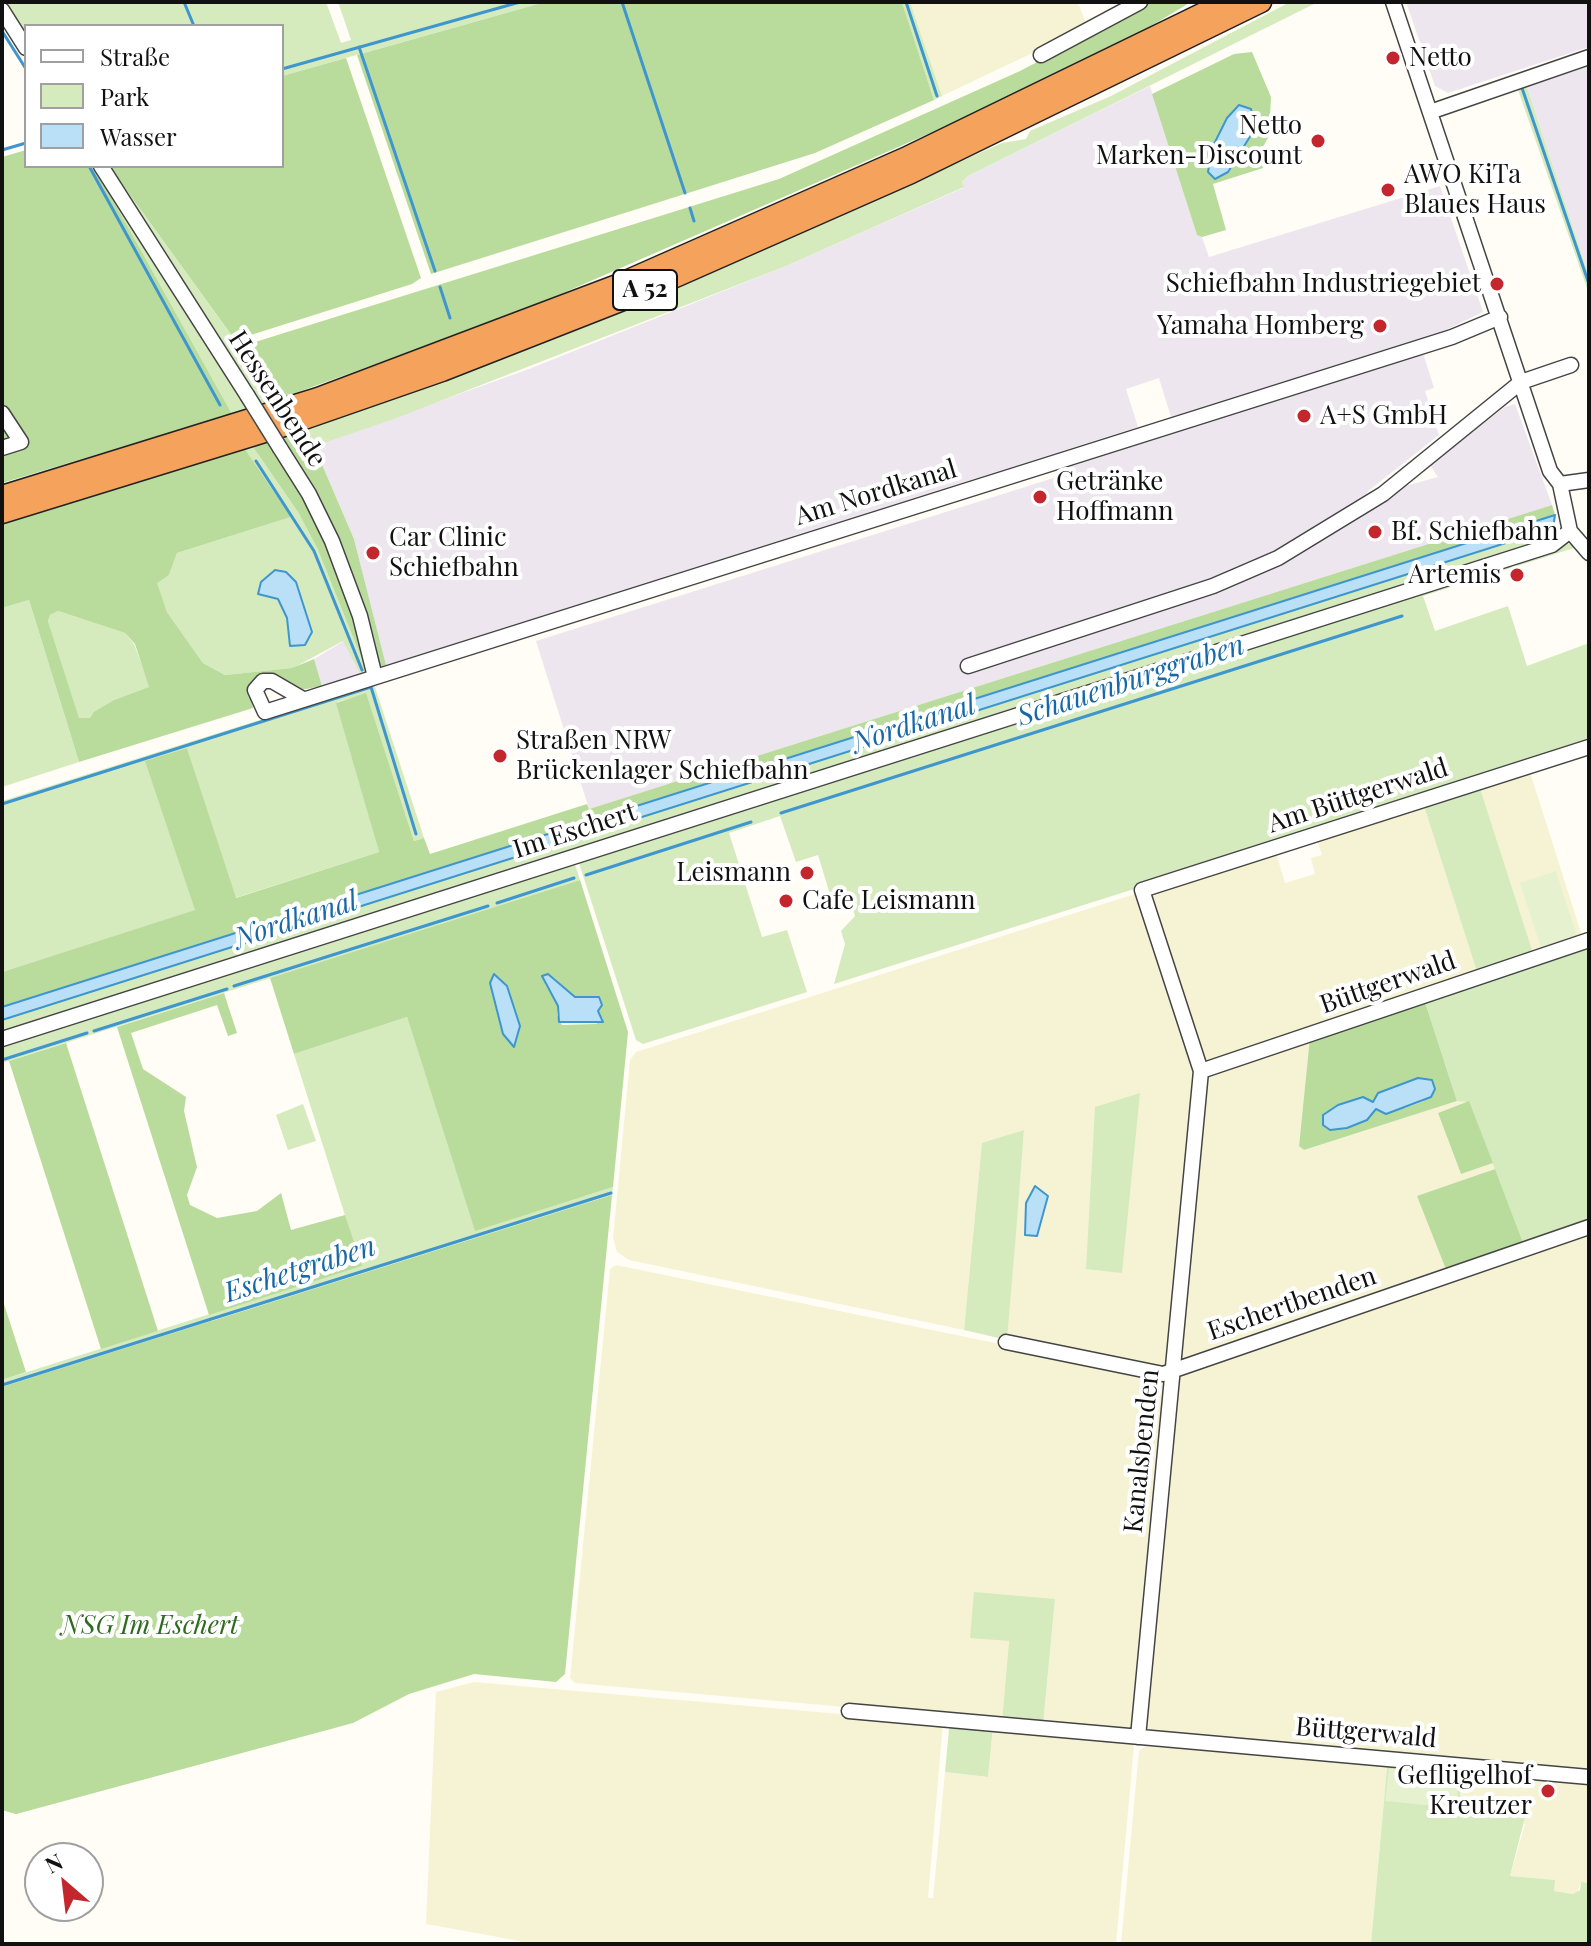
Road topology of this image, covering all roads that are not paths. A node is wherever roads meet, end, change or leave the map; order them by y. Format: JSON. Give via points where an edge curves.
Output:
{"nodes":[{"id":1,"x":1140,"y":2,"type":"edge"},
{"id":2,"x":1226,"y":2,"type":"edge"},
{"id":3,"x":1261,"y":2,"type":"edge"},
{"id":4,"x":1393,"y":2,"type":"edge"},
{"id":5,"x":2,"y":10,"type":"edge"},
{"id":6,"x":24,"y":45,"type":"edge"},
{"id":7,"x":1041,"y":55,"type":"dead end"},
{"id":8,"x":1589,"y":57,"type":"edge"},
{"id":9,"x":1430,"y":112,"type":"junction"},
{"id":10,"x":102,"y":168,"type":"edge"},
{"id":11,"x":1500,"y":317,"type":"junction"},
{"id":12,"x":1571,"y":365,"type":"dead end"},
{"id":13,"x":1521,"y":382,"type":"junction"},
{"id":14,"x":2,"y":413,"type":"edge"},
{"id":15,"x":2,"y":448,"type":"edge"},
{"id":16,"x":1589,"y":480,"type":"edge"},
{"id":17,"x":1560,"y":484,"type":"junction"},
{"id":18,"x":2,"y":496,"type":"edge"},
{"id":19,"x":2,"y":513,"type":"edge"},
{"id":20,"x":1570,"y":531,"type":"junction"},
{"id":21,"x":1589,"y":553,"type":"edge"},
{"id":22,"x":968,"y":666,"type":"dead end"},
{"id":23,"x":375,"y":677,"type":"junction"},
{"id":24,"x":303,"y":699,"type":"junction"},
{"id":25,"x":1589,"y":747,"type":"edge"},
{"id":26,"x":1142,"y":890,"type":"joint"},
{"id":27,"x":1589,"y":940,"type":"edge"},
{"id":28,"x":2,"y":1039,"type":"edge"},
{"id":29,"x":1201,"y":1071,"type":"junction"},
{"id":30,"x":1589,"y":1227,"type":"edge"},
{"id":31,"x":1006,"y":1342,"type":"dead end"},
{"id":32,"x":1174,"y":1371,"type":"junction"},
{"id":33,"x":849,"y":1711,"type":"dead end"},
{"id":34,"x":1138,"y":1737,"type":"junction"},
{"id":35,"x":1589,"y":1777,"type":"edge"}],
"edges":[{"from":1,"to":7,"type":"street"},
{"from":2,"to":18,"type":"highway","number":"A 52","via":[[905,158],[617,285],[318,398]]},
{"from":3,"to":19,"type":"highway","number":"A 52","via":[[911,173],[623,300],[284,426]]},
{"from":4,"to":9,"type":"street"},
{"from":5,"to":6,"type":"street"},
{"from":8,"to":9,"type":"street"},
{"from":9,"to":11,"type":"street"},
{"from":10,"to":23,"type":"street","name":"Hessenbende","bridge":true,"via":[[309,494],[360,616]]},
{"from":11,"to":13,"type":"street"},
{"from":11,"to":23,"type":"street","name":"Am Nordkanal","via":[[1452,337]]},
{"from":12,"to":13,"type":"street"},
{"from":13,"to":17,"type":"street","via":[[1550,471]]},
{"from":13,"to":22,"type":"street","via":[[1383,494],[1278,558],[1213,586]]},
{"from":14,"to":15,"type":"street","via":[[21,442]]},
{"from":16,"to":17,"type":"street"},
{"from":17,"to":20,"type":"street"},
{"from":20,"to":21,"type":"street"},
{"from":20,"to":28,"type":"street","name":"Im Eschert","via":[[1539,549]]},
{"from":23,"to":24,"type":"street","name":"Am Nordkanal"},
{"from":24,"to":24,"type":"street","name":"Am Nordkanal","via":[[272,681],[263,681],[255,690],[265,712]]},
{"from":25,"to":26,"type":"street","name":"Am Büttgerwald"},
{"from":26,"to":29,"type":"street","name":"Kanalsbenden"},
{"from":27,"to":29,"type":"street","name":"Büttgerwald"},
{"from":29,"to":32,"type":"street","name":"Kanalsbenden"},
{"from":30,"to":32,"type":"street","name":"Eschertbenden"},
{"from":31,"to":32,"type":"street","name":"Eschertbenden","via":[[1163,1374]]},
{"from":32,"to":34,"type":"street","name":"Kanalsbenden"},
{"from":33,"to":34,"type":"street"},
{"from":34,"to":35,"type":"street","name":"Büttgerwald"}]}
